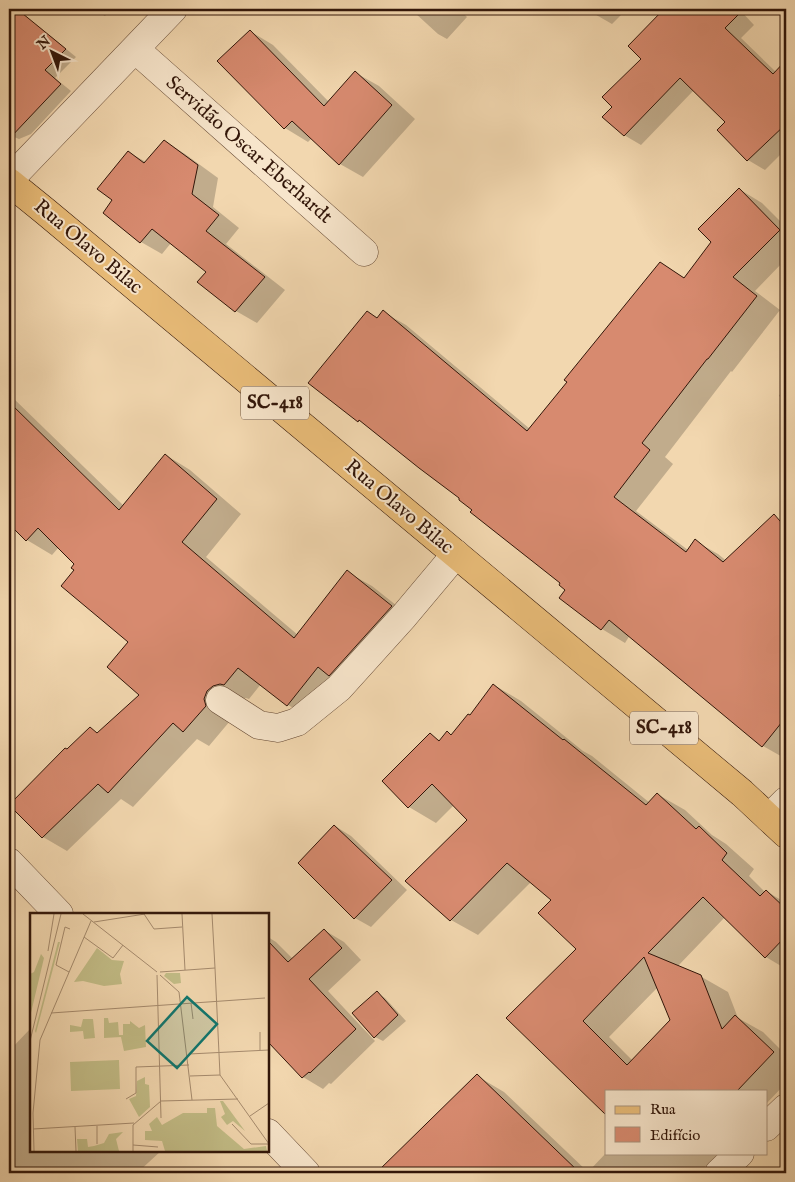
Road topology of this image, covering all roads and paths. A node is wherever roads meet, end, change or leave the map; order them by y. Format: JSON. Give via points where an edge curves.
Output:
{"nodes":[{"id":1,"x":173,"y":9,"type":"edge"},
{"id":2,"x":135,"y":49,"type":"junction"},
{"id":3,"x":9,"y":181,"type":"edge"},
{"id":4,"x":364,"y":252,"type":"dead end"},
{"id":5,"x":456,"y":554,"type":"junction"},
{"id":6,"x":220,"y":700,"type":"dead end"},
{"id":7,"x":781,"y":817,"type":"edge"},
{"id":8,"x":9,"y":862,"type":"edge"},
{"id":9,"x":58,"y":913,"type":"edge"},
{"id":10,"x":786,"y":1108,"type":"edge"},
{"id":11,"x":768,"y":1125,"type":"edge"},
{"id":12,"x":269,"y":1134,"type":"edge"},
{"id":13,"x":739,"y":1154,"type":"edge"},
{"id":14,"x":306,"y":1173,"type":"edge"},
{"id":15,"x":719,"y":1173,"type":"edge"}],
"edges":[{"from":1,"to":2,"type":"street"},
{"from":2,"to":3,"type":"street"},
{"from":2,"to":4,"type":"street","name":"Servidão Oscar Eberhardt"},
{"from":3,"to":5,"type":"main road","name":"Rua Olavo Bilac","number":"SC-418"},
{"from":5,"to":6,"type":"street","via":[[340,688],[297,722],[278,728],[259,725]]},
{"from":5,"to":7,"type":"main road","name":"Rua Olavo Bilac","number":"SC-418","via":[[734,786]]},
{"from":8,"to":9,"type":"street"},
{"from":10,"to":11,"type":"street"},
{"from":12,"to":14,"type":"street"},
{"from":13,"to":15,"type":"street"}]}
